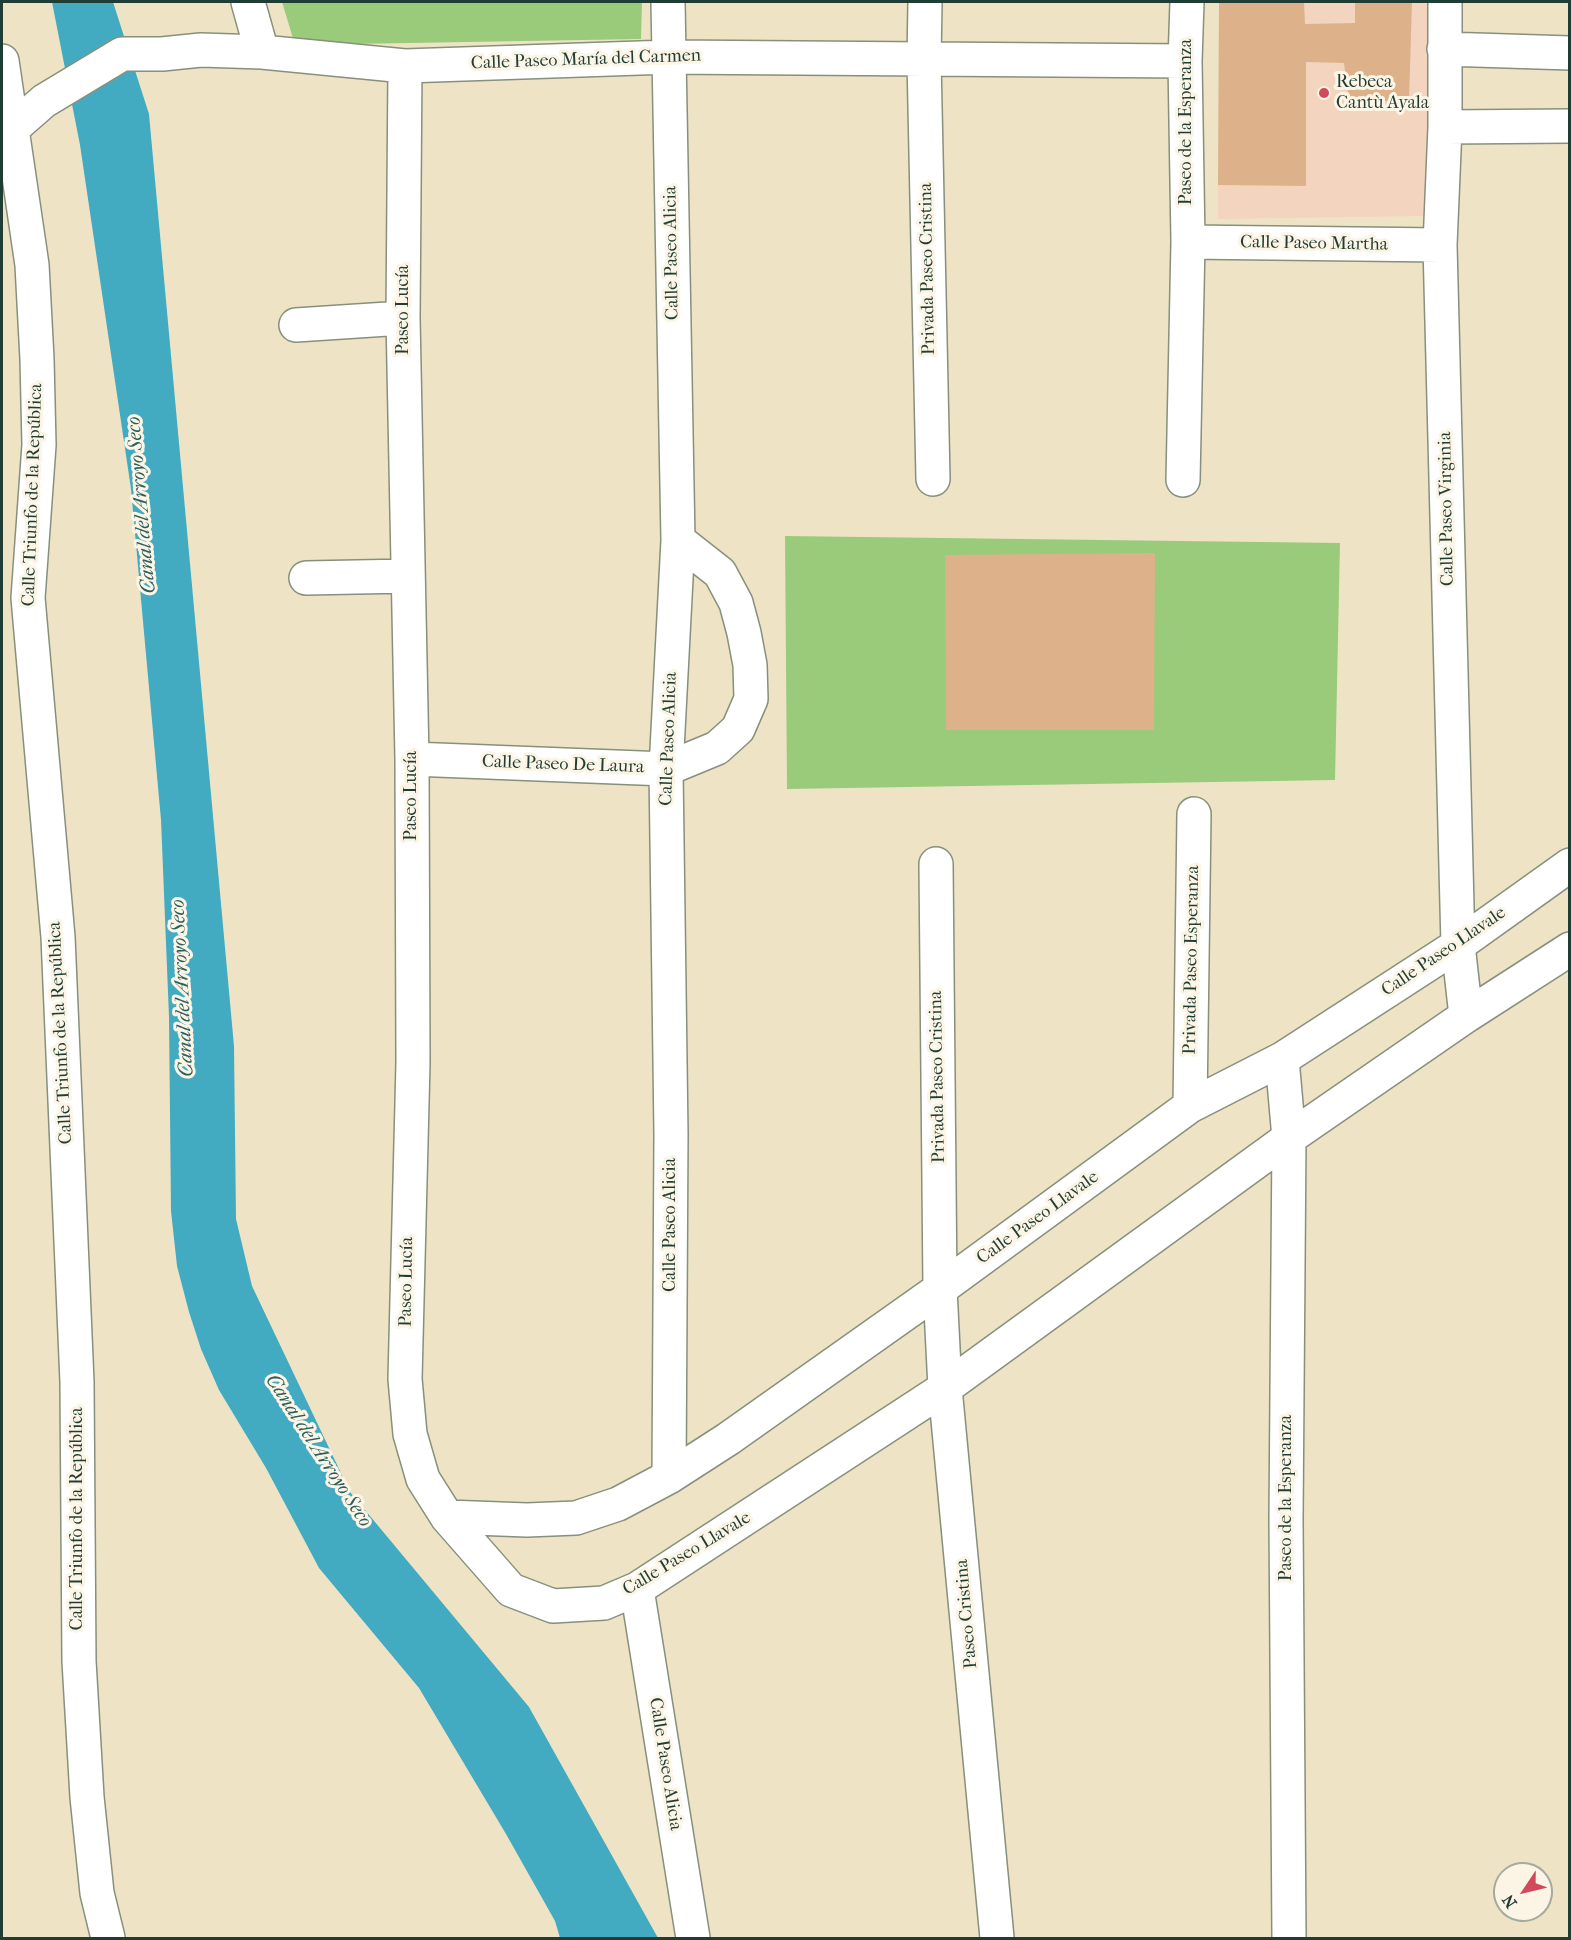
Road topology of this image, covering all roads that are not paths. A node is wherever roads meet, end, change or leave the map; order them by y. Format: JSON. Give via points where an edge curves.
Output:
{"nodes":[{"id":1,"x":248,"y":2,"type":"edge"},
{"id":2,"x":668,"y":2,"type":"edge"},
{"id":3,"x":925,"y":2,"type":"edge"},
{"id":4,"x":1187,"y":2,"type":"edge"},
{"id":5,"x":1445,"y":2,"type":"edge"},
{"id":6,"x":1444,"y":49,"type":"junction"},
{"id":7,"x":262,"y":52,"type":"junction"},
{"id":8,"x":1569,"y":53,"type":"edge"},
{"id":9,"x":669,"y":57,"type":"junction"},
{"id":10,"x":924,"y":60,"type":"junction"},
{"id":11,"x":2,"y":61,"type":"edge"},
{"id":12,"x":1185,"y":61,"type":"junction"},
{"id":13,"x":405,"y":66,"type":"junction"},
{"id":14,"x":1569,"y":126,"type":"edge"},
{"id":15,"x":1445,"y":127,"type":"junction"},
{"id":16,"x":12,"y":129,"type":"junction"},
{"id":17,"x":1188,"y":242,"type":"junction"},
{"id":18,"x":1440,"y":245,"type":"junction"},
{"id":19,"x":403,"y":318,"type":"junction"},
{"id":20,"x":296,"y":325,"type":"dead end"},
{"id":21,"x":933,"y":479,"type":"dead end"},
{"id":22,"x":1183,"y":480,"type":"dead end"},
{"id":23,"x":678,"y":540,"type":"junction"},
{"id":24,"x":408,"y":576,"type":"junction"},
{"id":25,"x":306,"y":578,"type":"dead end"},
{"id":26,"x":15,"y":599,"type":"edge"},
{"id":27,"x":412,"y":759,"type":"junction"},
{"id":28,"x":666,"y":769,"type":"junction"},
{"id":29,"x":1194,"y":814,"type":"dead end"},
{"id":30,"x":936,"y":864,"type":"dead end"},
{"id":31,"x":1569,"y":865,"type":"edge"},
{"id":32,"x":1458,"y":945,"type":"junction"},
{"id":33,"x":1569,"y":949,"type":"edge"},
{"id":34,"x":1466,"y":1016,"type":"junction"},
{"id":35,"x":1282,"y":1059,"type":"junction"},
{"id":36,"x":1190,"y":1106,"type":"junction"},
{"id":37,"x":1288,"y":1138,"type":"junction"},
{"id":38,"x":940,"y":1289,"type":"junction"},
{"id":39,"x":945,"y":1388,"type":"junction"},
{"id":40,"x":669,"y":1477,"type":"junction"},
{"id":41,"x":447,"y":1518,"type":"junction"},
{"id":42,"x":637,"y":1589,"type":"junction"},
{"id":43,"x":108,"y":1938,"type":"edge"},
{"id":44,"x":693,"y":1938,"type":"edge"},
{"id":45,"x":997,"y":1938,"type":"edge"},
{"id":46,"x":1289,"y":1938,"type":"edge"}],
"edges":[{"from":1,"to":7,"type":"street"},
{"from":2,"to":9,"type":"street","name":"Calle Paseo Alicia"},
{"from":3,"to":10,"type":"street"},
{"from":4,"to":12,"type":"street","name":"Paseo de la Esperanza"},
{"from":5,"to":6,"type":"street","name":"Calle Paseo Virginia"},
{"from":6,"to":8,"type":"street"},
{"from":6,"to":15,"type":"street","name":"Calle Paseo Virginia"},
{"from":7,"to":13,"type":"street","name":"Calle Paseo María del Carmen"},
{"from":7,"to":16,"type":"street","name":"Calle Paseo María del Carmen","via":[[122,54],[45,101]]},
{"from":9,"to":10,"type":"street","name":"Calle Paseo María del Carmen"},
{"from":9,"to":13,"type":"street","name":"Calle Paseo María del Carmen"},
{"from":9,"to":23,"type":"street","name":"Calle Paseo Alicia"},
{"from":10,"to":12,"type":"street","name":"Calle Paseo María del Carmen"},
{"from":10,"to":21,"type":"street","name":"Privada Paseo Cristina"},
{"from":11,"to":16,"type":"street","name":"Calle Triunfo de la República"},
{"from":12,"to":17,"type":"street","name":"Paseo de la Esperanza"},
{"from":13,"to":19,"type":"street","name":"Paseo Lucía"},
{"from":14,"to":15,"type":"street"},
{"from":15,"to":18,"type":"street","name":"Calle Paseo Virginia"},
{"from":16,"to":26,"type":"street","name":"Calle Triunfo de la República","via":[[32,265],[39,445]]},
{"from":17,"to":18,"type":"street","name":"Calle Paseo Martha"},
{"from":17,"to":22,"type":"street","name":"Paseo de la Esperanza"},
{"from":18,"to":32,"type":"street","name":"Calle Paseo Virginia"},
{"from":19,"to":20,"type":"street"},
{"from":19,"to":24,"type":"street","name":"Paseo Lucía"},
{"from":23,"to":28,"type":"street","name":"Calle Paseo Alicia"},
{"from":23,"to":28,"type":"street","name":"Calle Paseo De Laura","via":[[720,573],[736,603],[750,665],[751,699],[738,729],[717,748]]},
{"from":24,"to":25,"type":"street"},
{"from":24,"to":27,"type":"street","name":"Paseo Lucía"},
{"from":26,"to":43,"type":"street","name":"Calle Triunfo de la República","via":[[58,949],[77,1382],[80,1661],[86,1785],[97,1893]]},
{"from":27,"to":28,"type":"street","name":"Calle Paseo De Laura"},
{"from":27,"to":41,"type":"street","name":"Paseo Lucía","via":[[413,1063],[405,1379],[410,1434],[423,1479]]},
{"from":28,"to":40,"type":"street","name":"Calle Paseo Alicia","via":[[671,1134]]},
{"from":29,"to":36,"type":"street","name":"Privada Paseo Esperanza"},
{"from":30,"to":38,"type":"street","name":"Privada Paseo Cristina"},
{"from":31,"to":32,"type":"street","name":"Calle Paseo Llavale"},
{"from":32,"to":34,"type":"street","name":"Calle Paseo Virginia"},
{"from":32,"to":35,"type":"street","name":"Calle Paseo Llavale"},
{"from":33,"to":34,"type":"street","name":"Calle Paseo Llavale"},
{"from":34,"to":37,"type":"street","name":"Calle Paseo Llavale"},
{"from":35,"to":36,"type":"street","name":"Calle Paseo Llavale"},
{"from":35,"to":37,"type":"street","name":"Paseo de la Esperanza"},
{"from":36,"to":38,"type":"street","name":"Calle Paseo Llavale"},
{"from":37,"to":39,"type":"street","name":"Calle Paseo Llavale"},
{"from":37,"to":46,"type":"street","name":"Paseo de la Esperanza"},
{"from":38,"to":39,"type":"street","name":"Paseo Cristina"},
{"from":38,"to":40,"type":"street","name":"Calle Paseo Llavale"},
{"from":39,"to":42,"type":"street","name":"Calle Paseo Llavale"},
{"from":39,"to":45,"type":"street","name":"Paseo Cristina"},
{"from":40,"to":41,"type":"street","name":"Calle Paseo Llavale","via":[[618,1504],[576,1518]]},
{"from":41,"to":42,"type":"street","name":"Calle Paseo Llavale","via":[[511,1590],[542,1602],[553,1606],[604,1603]]},
{"from":42,"to":44,"type":"street","name":"Calle Paseo Alicia"}]}
